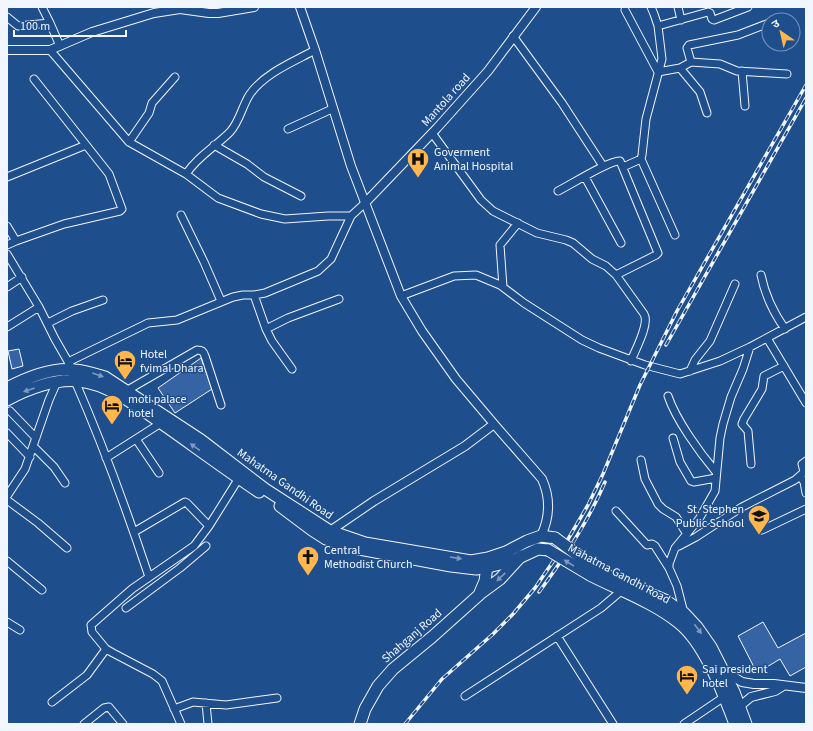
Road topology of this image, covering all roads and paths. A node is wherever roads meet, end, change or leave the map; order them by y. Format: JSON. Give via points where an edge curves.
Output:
{"nodes":[{"id":1,"x":42,"y":7,"type":"edge"},
{"id":2,"x":254,"y":7,"type":"edge"},
{"id":3,"x":300,"y":7,"type":"edge"},
{"id":4,"x":536,"y":7,"type":"edge"},
{"id":5,"x":651,"y":7,"type":"edge"},
{"id":6,"x":678,"y":7,"type":"edge"},
{"id":7,"x":748,"y":7,"type":"edge"},
{"id":8,"x":180,"y":8,"type":"edge"},
{"id":9,"x":625,"y":10,"type":"dead end"},
{"id":10,"x":709,"y":10,"type":"edge"},
{"id":11,"x":7,"y":17,"type":"edge"},
{"id":12,"x":681,"y":20,"type":"junction"},
{"id":13,"x":50,"y":23,"type":"junction"},
{"id":14,"x":658,"y":26,"type":"junction"},
{"id":15,"x":761,"y":26,"type":"edge"},
{"id":16,"x":513,"y":36,"type":"junction"},
{"id":17,"x":60,"y":46,"type":"junction"},
{"id":18,"x":7,"y":50,"type":"edge"},
{"id":19,"x":50,"y":50,"type":"junction"},
{"id":20,"x":315,"y":50,"type":"junction"},
{"id":21,"x":691,"y":62,"type":"junction"},
{"id":22,"x":680,"y":68,"type":"junction"},
{"id":23,"x":742,"y":71,"type":"junction"},
{"id":24,"x":658,"y":72,"type":"junction"},
{"id":25,"x":787,"y":74,"type":"dead end"},
{"id":26,"x":175,"y":77,"type":"dead end"},
{"id":27,"x":34,"y":79,"type":"dead end"},
{"id":28,"x":745,"y":106,"type":"dead end"},
{"id":29,"x":332,"y":108,"type":"junction"},
{"id":30,"x":707,"y":112,"type":"dead end"},
{"id":31,"x":288,"y":129,"type":"dead end"},
{"id":32,"x":432,"y":133,"type":"junction"},
{"id":33,"x":129,"y":142,"type":"junction"},
{"id":34,"x":86,"y":145,"type":"junction"},
{"id":35,"x":214,"y":145,"type":"junction"},
{"id":36,"x":641,"y":159,"type":"junction"},
{"id":37,"x":603,"y":166,"type":"junction"},
{"id":38,"x":623,"y":167,"type":"junction"},
{"id":39,"x":186,"y":174,"type":"junction"},
{"id":40,"x":7,"y":177,"type":"edge"},
{"id":41,"x":585,"y":177,"type":"junction"},
{"id":42,"x":558,"y":191,"type":"dead end"},
{"id":43,"x":301,"y":196,"type":"dead end"},
{"id":44,"x":365,"y":203,"type":"junction"},
{"id":45,"x":181,"y":215,"type":"dead end"},
{"id":46,"x":351,"y":218,"type":"junction"},
{"id":47,"x":518,"y":223,"type":"junction"},
{"id":48,"x":7,"y":226,"type":"edge"},
{"id":49,"x":675,"y":235,"type":"dead end"},
{"id":50,"x":16,"y":241,"type":"junction"},
{"id":51,"x":621,"y":244,"type":"dead end"},
{"id":52,"x":7,"y":246,"type":"edge"},
{"id":53,"x":7,"y":254,"type":"edge"},
{"id":54,"x":616,"y":275,"type":"junction"},
{"id":55,"x":761,"y":275,"type":"dead end"},
{"id":56,"x":22,"y":277,"type":"junction"},
{"id":57,"x":735,"y":284,"type":"dead end"},
{"id":58,"x":7,"y":287,"type":"edge"},
{"id":59,"x":503,"y":287,"type":"junction"},
{"id":60,"x":254,"y":296,"type":"junction"},
{"id":61,"x":401,"y":296,"type":"junction"},
{"id":62,"x":339,"y":298,"type":"dead end"},
{"id":63,"x":103,"y":300,"type":"dead end"},
{"id":64,"x":221,"y":301,"type":"junction"},
{"id":65,"x":39,"y":307,"type":"junction"},
{"id":66,"x":806,"y":317,"type":"edge"},
{"id":67,"x":48,"y":323,"type":"junction"},
{"id":68,"x":7,"y":327,"type":"edge"},
{"id":69,"x":266,"y":329,"type":"junction"},
{"id":70,"x":785,"y":329,"type":"junction"},
{"id":71,"x":767,"y":338,"type":"junction"},
{"id":72,"x":750,"y":347,"type":"junction"},
{"id":73,"x":631,"y":361,"type":"junction"},
{"id":74,"x":71,"y":366,"type":"junction"},
{"id":75,"x":784,"y":366,"type":"junction"},
{"id":76,"x":292,"y":369,"type":"dead end"},
{"id":77,"x":690,"y":371,"type":"junction"},
{"id":78,"x":75,"y":381,"type":"junction"},
{"id":79,"x":57,"y":382,"type":"junction"},
{"id":80,"x":7,"y":388,"type":"edge"},
{"id":81,"x":126,"y":390,"type":"junction"},
{"id":82,"x":668,"y":396,"type":"dead end"},
{"id":83,"x":806,"y":403,"type":"edge"},
{"id":84,"x":221,"y":405,"type":"dead end"},
{"id":85,"x":8,"y":406,"type":"edge"},
{"id":86,"x":161,"y":423,"type":"junction"},
{"id":87,"x":494,"y":424,"type":"junction"},
{"id":88,"x":7,"y":433,"type":"edge"},
{"id":89,"x":36,"y":438,"type":"junction"},
{"id":90,"x":673,"y":438,"type":"dead end"},
{"id":91,"x":136,"y":439,"type":"junction"},
{"id":92,"x":34,"y":447,"type":"junction"},
{"id":93,"x":30,"y":457,"type":"junction"},
{"id":94,"x":106,"y":458,"type":"junction"},
{"id":95,"x":641,"y":460,"type":"dead end"},
{"id":96,"x":806,"y":461,"type":"edge"},
{"id":97,"x":751,"y":464,"type":"dead end"},
{"id":98,"x":159,"y":473,"type":"dead end"},
{"id":99,"x":716,"y":474,"type":"junction"},
{"id":100,"x":800,"y":476,"type":"junction"},
{"id":101,"x":239,"y":478,"type":"junction"},
{"id":102,"x":65,"y":483,"type":"dead end"},
{"id":103,"x":806,"y":492,"type":"edge"},
{"id":104,"x":7,"y":496,"type":"edge"},
{"id":105,"x":7,"y":500,"type":"edge"},
{"id":106,"x":806,"y":509,"type":"edge"},
{"id":107,"x":616,"y":511,"type":"dead end"},
{"id":108,"x":209,"y":526,"type":"junction"},
{"id":109,"x":762,"y":530,"type":"dead end"},
{"id":110,"x":330,"y":531,"type":"junction"},
{"id":111,"x":134,"y":532,"type":"junction"},
{"id":112,"x":687,"y":534,"type":"junction"},
{"id":113,"x":541,"y":536,"type":"junction"},
{"id":114,"x":206,"y":546,"type":"dead end"},
{"id":115,"x":68,"y":548,"type":"dead end"},
{"id":116,"x":675,"y":548,"type":"junction"},
{"id":117,"x":521,"y":556,"type":"junction"},
{"id":118,"x":7,"y":561,"type":"edge"},
{"id":119,"x":488,"y":563,"type":"junction"},
{"id":120,"x":468,"y":568,"type":"junction"},
{"id":121,"x":669,"y":568,"type":"junction"},
{"id":122,"x":168,"y":570,"type":"junction"},
{"id":123,"x":592,"y":571,"type":"junction"},
{"id":124,"x":149,"y":577,"type":"junction"},
{"id":125,"x":42,"y":590,"type":"dead end"},
{"id":126,"x":621,"y":591,"type":"junction"},
{"id":127,"x":479,"y":595,"type":"junction"},
{"id":128,"x":126,"y":608,"type":"dead end"},
{"id":129,"x":684,"y":613,"type":"junction"},
{"id":130,"x":7,"y":622,"type":"edge"},
{"id":131,"x":20,"y":630,"type":"dead end"},
{"id":132,"x":557,"y":636,"type":"junction"},
{"id":133,"x":106,"y":649,"type":"junction"},
{"id":134,"x":722,"y":670,"type":"junction"},
{"id":135,"x":783,"y":686,"type":"junction"},
{"id":136,"x":806,"y":688,"type":"edge"},
{"id":137,"x":729,"y":694,"type":"junction"},
{"id":138,"x":465,"y":696,"type":"dead end"},
{"id":139,"x":277,"y":698,"type":"dead end"},
{"id":140,"x":52,"y":702,"type":"dead end"},
{"id":141,"x":206,"y":703,"type":"junction"},
{"id":142,"x":739,"y":707,"type":"junction"},
{"id":143,"x":174,"y":709,"type":"junction"},
{"id":144,"x":84,"y":724,"type":"edge"},
{"id":145,"x":123,"y":724,"type":"edge"},
{"id":146,"x":181,"y":724,"type":"edge"},
{"id":147,"x":208,"y":724,"type":"edge"},
{"id":148,"x":360,"y":724,"type":"edge"},
{"id":149,"x":613,"y":724,"type":"edge"},
{"id":150,"x":684,"y":724,"type":"edge"},
{"id":151,"x":735,"y":724,"type":"edge"},
{"id":152,"x":746,"y":724,"type":"edge"}],
"edges":[{"from":1,"to":13,"type":"street"},
{"from":2,"to":8,"type":"street","via":[[213,13]]},
{"from":3,"to":20,"type":"street"},
{"from":4,"to":16,"type":"street","name":"Mantola road"},
{"from":5,"to":14,"type":"street"},
{"from":6,"to":12,"type":"street"},
{"from":7,"to":10,"type":"street","via":[[714,20]]},
{"from":8,"to":17,"type":"street","via":[[154,13],[92,32]]},
{"from":9,"to":24,"type":"street"},
{"from":10,"to":12,"type":"street"},
{"from":11,"to":13,"type":"street","via":[[18,26]]},
{"from":12,"to":14,"type":"street"},
{"from":13,"to":17,"type":"street"},
{"from":14,"to":24,"type":"street","via":[[662,59]]},
{"from":15,"to":21,"type":"street","via":[[738,35],[689,45],[687,48]]},
{"from":16,"to":32,"type":"street","name":"Mantola road","via":[[488,71]]},
{"from":16,"to":37,"type":"street","via":[[562,103]]},
{"from":17,"to":19,"type":"street"},
{"from":18,"to":19,"type":"street"},
{"from":19,"to":33,"type":"street"},
{"from":20,"to":29,"type":"street"},
{"from":20,"to":35,"type":"street","via":[[268,76],[254,89],[235,125]]},
{"from":21,"to":22,"type":"street"},
{"from":21,"to":23,"type":"street","via":[[720,64]]},
{"from":22,"to":24,"type":"street"},
{"from":22,"to":30,"type":"street","via":[[700,92]]},
{"from":23,"to":25,"type":"street"},
{"from":23,"to":28,"type":"street"},
{"from":24,"to":36,"type":"street","via":[[646,119]]},
{"from":26,"to":33,"type":"street","via":[[152,103],[149,113]]},
{"from":27,"to":34,"type":"street"},
{"from":29,"to":31,"type":"street"},
{"from":29,"to":44,"type":"street"},
{"from":32,"to":44,"type":"street","name":"Mantola road"},
{"from":32,"to":47,"type":"street","via":[[481,200],[494,211]]},
{"from":33,"to":39,"type":"street"},
{"from":34,"to":40,"type":"street"},
{"from":34,"to":50,"type":"street","via":[[112,179],[122,210],[64,224]]},
{"from":35,"to":39,"type":"street"},
{"from":35,"to":43,"type":"street","via":[[264,177]]},
{"from":36,"to":38,"type":"street"},
{"from":36,"to":49,"type":"street"},
{"from":37,"to":38,"type":"street","via":[[619,160]]},
{"from":37,"to":41,"type":"street"},
{"from":38,"to":54,"type":"street","via":[[658,253]]},
{"from":39,"to":46,"type":"street","via":[[218,198],[275,218]]},
{"from":41,"to":42,"type":"street"},
{"from":41,"to":51,"type":"street"},
{"from":44,"to":46,"type":"street"},
{"from":44,"to":61,"type":"street"},
{"from":45,"to":64,"type":"street"},
{"from":46,"to":60,"type":"street","via":[[331,259],[318,272]]},
{"from":47,"to":54,"type":"street","via":[[537,233],[572,243]]},
{"from":47,"to":59,"type":"street","via":[[500,245]]},
{"from":48,"to":50,"type":"street"},
{"from":50,"to":52,"type":"street"},
{"from":53,"to":56,"type":"street"},
{"from":54,"to":73,"type":"street","via":[[646,319]]},
{"from":55,"to":70,"type":"street","via":[[773,311]]},
{"from":56,"to":58,"type":"street"},
{"from":56,"to":65,"type":"street"},
{"from":57,"to":77,"type":"street","via":[[710,341]]},
{"from":59,"to":61,"type":"street","via":[[476,275],[458,275]]},
{"from":59,"to":73,"type":"street","via":[[582,340]]},
{"from":60,"to":64,"type":"street","via":[[243,294]]},
{"from":60,"to":69,"type":"street"},
{"from":61,"to":87,"type":"street","via":[[443,361]]},
{"from":62,"to":69,"type":"street"},
{"from":63,"to":67,"type":"street"},
{"from":64,"to":74,"type":"street","via":[[176,320],[148,323]]},
{"from":65,"to":67,"type":"street"},
{"from":65,"to":68,"type":"street"},
{"from":66,"to":70,"type":"street"},
{"from":67,"to":74,"type":"street"},
{"from":69,"to":76,"type":"street"},
{"from":70,"to":71,"type":"street"},
{"from":71,"to":72,"type":"street"},
{"from":71,"to":75,"type":"street"},
{"from":72,"to":77,"type":"street"},
{"from":72,"to":99,"type":"street","via":[[723,424]]},
{"from":73,"to":77,"type":"street","via":[[680,374]]},
{"from":74,"to":80,"type":"main road","name":"Mahatma Gandhi Road","via":[[24,379]]},
{"from":74,"to":81,"type":"main road","name":"Mahatma Gandhi Road","one_way":true,"via":[[93,373]]},
{"from":75,"to":83,"type":"street"},
{"from":75,"to":97,"type":"street","via":[[764,376],[762,389],[742,424],[748,431]]},
{"from":78,"to":79,"type":"main road","name":"Mahatma Gandhi Road"},
{"from":78,"to":86,"type":"main road","name":"Mahatma Gandhi Road","via":[[97,385],[132,402]]},
{"from":78,"to":94,"type":"street"},
{"from":79,"to":85,"type":"main road","name":"Mahatma Gandhi Road","one_way":true,"via":[[17,394]]},
{"from":79,"to":89,"type":"street"},
{"from":81,"to":84,"type":"street","via":[[200,350],[206,356]]},
{"from":81,"to":110,"type":"main road","name":"Mahatma Gandhi Road"},
{"from":82,"to":99,"type":"street","via":[[675,414]]},
{"from":85,"to":89,"type":"street"},
{"from":86,"to":91,"type":"street"},
{"from":101,"to":86,"type":"main road","name":"Mahatma Gandhi Road","one_way":true},
{"from":87,"to":110,"type":"street","via":[[465,446]]},
{"from":87,"to":113,"type":"street","via":[[545,485],[548,518]]},
{"from":88,"to":93,"type":"street"},
{"from":89,"to":92,"type":"street"},
{"from":90,"to":99,"type":"street","via":[[680,462],[691,481]]},
{"from":91,"to":94,"type":"street"},
{"from":91,"to":98,"type":"street"},
{"from":92,"to":93,"type":"street"},
{"from":92,"to":102,"type":"street","via":[[54,467]]},
{"from":93,"to":104,"type":"street"},
{"from":94,"to":111,"type":"street"},
{"from":95,"to":112,"type":"street","via":[[644,479],[658,504],[676,517]]},
{"from":96,"to":100,"type":"street","via":[[802,464],[804,472]]},
{"from":99,"to":112,"type":"street","via":[[715,491],[699,520]]},
{"from":100,"to":103,"type":"street"},
{"from":100,"to":116,"type":"street","via":[[742,506]]},
{"from":101,"to":108,"type":"street"},
{"from":101,"to":120,"type":"main road","name":"Mahatma Gandhi Road","via":[[312,530],[332,541],[354,548]]},
{"from":105,"to":115,"type":"street"},
{"from":106,"to":109,"type":"street"},
{"from":107,"to":121,"type":"street","via":[[646,545],[655,546]]},
{"from":108,"to":111,"type":"street","via":[[185,502]]},
{"from":108,"to":122,"type":"street","via":[[194,546]]},
{"from":110,"to":119,"type":"main road","name":"Mahatma Gandhi Road","one_way":true,"via":[[365,543]]},
{"from":111,"to":124,"type":"street"},
{"from":112,"to":116,"type":"street"},
{"from":113,"to":119,"type":"main road","name":"Mahatma Gandhi Road"},
{"from":113,"to":123,"type":"main road","name":"Mahatma Gandhi Road","bridge":true,"via":[[555,538]]},
{"from":114,"to":122,"type":"street"},
{"from":116,"to":121,"type":"street"},
{"from":117,"to":119,"type":"main road","name":"Mahatma Gandhi Road","via":[[512,560]]},
{"from":123,"to":117,"type":"main road","name":"Mahatma Gandhi Road","one_way":true,"bridge":true,"via":[[548,550],[538,549]]},
{"from":117,"to":127,"type":"main road","name":"Shahganj Road","one_way":true,"via":[[500,579]]},
{"from":118,"to":125,"type":"street"},
{"from":119,"to":120,"type":"main road","name":"Mahatma Gandhi Road"},
{"from":119,"to":127,"type":"main road","name":"Shahganj Road"},
{"from":120,"to":127,"type":"main road","via":[[480,580]]},
{"from":121,"to":129,"type":"street"},
{"from":122,"to":124,"type":"street"},
{"from":122,"to":128,"type":"street"},
{"from":123,"to":126,"type":"main road","name":"Mahatma Gandhi Road"},
{"from":123,"to":129,"type":"main road","name":"Mahatma Gandhi Road","via":[[664,600]]},
{"from":124,"to":133,"type":"street","via":[[91,625],[92,632]]},
{"from":126,"to":132,"type":"street","via":[[601,608]]},
{"from":126,"to":137,"type":"main road","name":"Mahatma Gandhi Road","via":[[654,606],[680,623],[691,635]]},
{"from":127,"to":148,"type":"main road","name":"Shahganj Road","via":[[392,669],[365,709]]},
{"from":129,"to":134,"type":"main road","name":"Mahatma Gandhi Road","one_way":true,"via":[[697,626]]},
{"from":130,"to":131,"type":"street"},
{"from":132,"to":138,"type":"street"},
{"from":132,"to":149,"type":"street"},
{"from":133,"to":140,"type":"street","via":[[87,675]]},
{"from":133,"to":143,"type":"street","via":[[157,677],[164,685]]},
{"from":134,"to":135,"type":"street","via":[[742,682]]},
{"from":134,"to":137,"type":"main road","name":"Mahatma Gandhi Road"},
{"from":135,"to":136,"type":"street"},
{"from":135,"to":142,"type":"street","via":[[751,698]]},
{"from":137,"to":142,"type":"main road","name":"Mahatma Gandhi Road"},
{"from":137,"to":150,"type":"street"},
{"from":137,"to":151,"type":"main road","name":"Mahatma Gandhi Road"},
{"from":139,"to":141,"type":"street","via":[[226,705]]},
{"from":141,"to":143,"type":"street","via":[[191,702]]},
{"from":141,"to":147,"type":"street"},
{"from":142,"to":152,"type":"main road","name":"Mahatma Gandhi Road"},
{"from":143,"to":146,"type":"street"},
{"from":144,"to":145,"type":"street","via":[[109,707]]}]}
